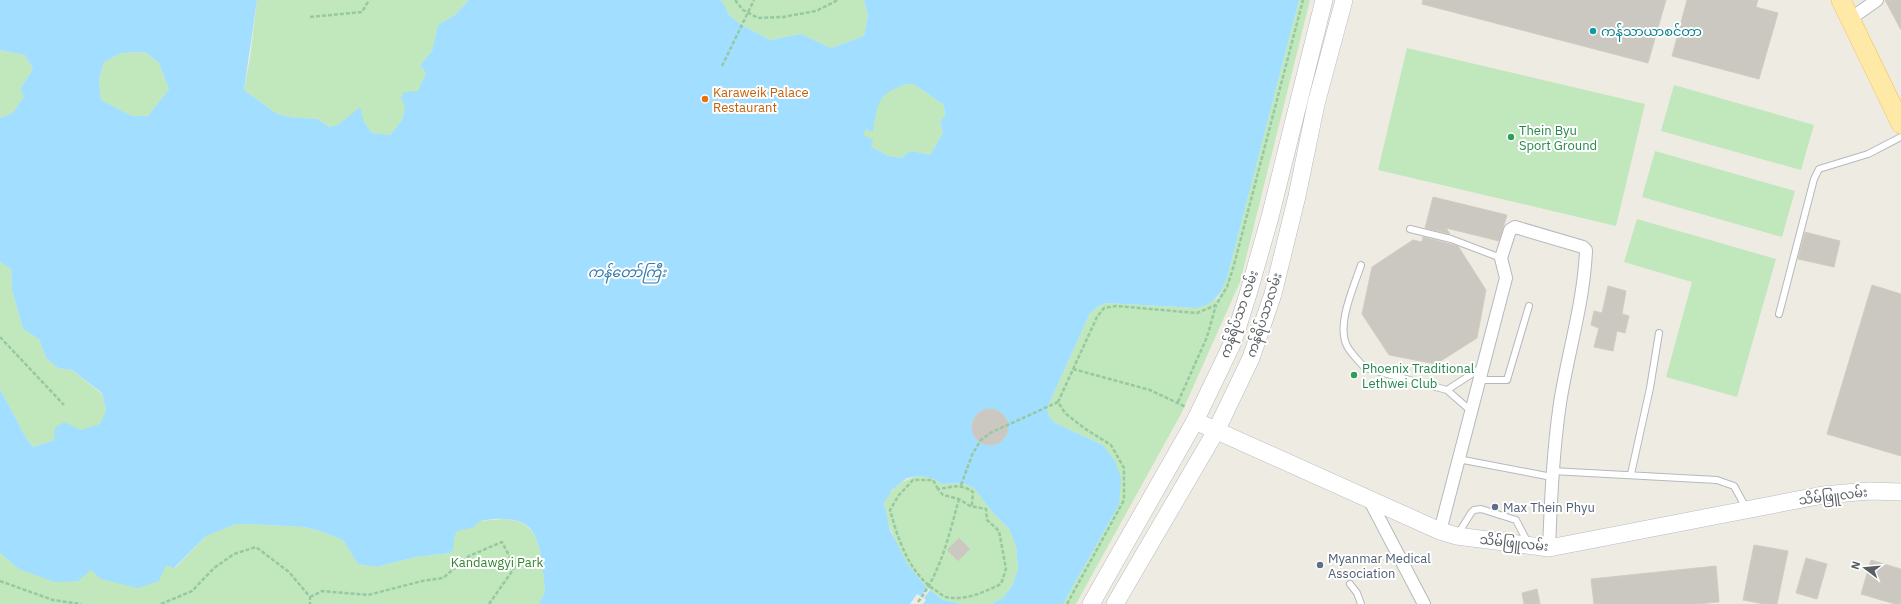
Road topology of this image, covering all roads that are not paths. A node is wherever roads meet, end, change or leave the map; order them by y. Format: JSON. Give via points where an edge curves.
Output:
{"nodes":[{"id":1,"x":1324,"y":0,"type":"edge"},
{"id":2,"x":1344,"y":0,"type":"edge"},
{"id":3,"x":1841,"y":0,"type":"edge"},
{"id":4,"x":1877,"y":0,"type":"edge"},
{"id":5,"x":1850,"y":19,"type":"junction"},
{"id":6,"x":1901,"y":124,"type":"edge"},
{"id":7,"x":1901,"y":137,"type":"edge"},
{"id":8,"x":1410,"y":229,"type":"dead end"},
{"id":9,"x":1501,"y":258,"type":"junction"},
{"id":10,"x":1360,"y":265,"type":"dead end"},
{"id":11,"x":1529,"y":306,"type":"dead end"},
{"id":12,"x":1778,"y":314,"type":"dead end"},
{"id":13,"x":1658,"y":333,"type":"dead end"},
{"id":14,"x":1482,"y":367,"type":"junction"},
{"id":15,"x":1479,"y":380,"type":"junction"},
{"id":16,"x":1446,"y":390,"type":"junction"},
{"id":17,"x":1471,"y":411,"type":"junction"},
{"id":18,"x":1195,"y":421,"type":"junction"},
{"id":19,"x":1216,"y":431,"type":"junction"},
{"id":20,"x":1458,"y":459,"type":"junction"},
{"id":21,"x":1552,"y":474,"type":"junction"},
{"id":22,"x":1631,"y":474,"type":"junction"},
{"id":23,"x":1901,"y":492,"type":"edge"},
{"id":24,"x":1370,"y":501,"type":"junction"},
{"id":25,"x":1747,"y":511,"type":"junction"},
{"id":26,"x":1440,"y":531,"type":"junction"},
{"id":27,"x":1457,"y":536,"type":"junction"},
{"id":28,"x":1530,"y":546,"type":"junction"},
{"id":29,"x":1549,"y":548,"type":"junction"},
{"id":30,"x":1350,"y":584,"type":"dead end"},
{"id":31,"x":1091,"y":604,"type":"edge"},
{"id":32,"x":1115,"y":604,"type":"edge"},
{"id":33,"x":1360,"y":604,"type":"edge"},
{"id":34,"x":1424,"y":604,"type":"edge"}],
"edges":[{"from":1,"to":18,"type":"main road","name":"ကန်ရိပ်သာ လမ်း","via":[[1249,291],[1232,342]]},
{"from":2,"to":19,"type":"main road","name":"ကန်ရိပ်သာလမ်း","via":[[1316,104],[1273,294],[1252,358]]},
{"from":3,"to":5,"type":"main road"},
{"from":4,"to":5,"type":"street"},
{"from":5,"to":6,"type":"main road"},
{"from":7,"to":12,"type":"lane","via":[[1868,154],[1819,169],[1814,179]]},
{"from":8,"to":9,"type":"lane","via":[[1451,239]]},
{"from":9,"to":14,"type":"street","via":[[1506,278]]},
{"from":9,"to":21,"type":"street","via":[[1510,230],[1515,227],[1586,250],[1585,277],[1560,403]]},
{"from":10,"to":16,"type":"lane","via":[[1342,326],[1347,346],[1355,358],[1365,368]]},
{"from":11,"to":15,"type":"lane","via":[[1507,380]]},
{"from":13,"to":22,"type":"lane","via":[[1650,388]]},
{"from":14,"to":15,"type":"street"},
{"from":14,"to":16,"type":"lane"},
{"from":15,"to":17,"type":"street"},
{"from":16,"to":17,"type":"lane"},
{"from":17,"to":20,"type":"street"},
{"from":18,"to":19,"type":"main road","name":"သိမ်ဖြူလမ်း"},
{"from":18,"to":31,"type":"main road","name":"ကန်ရိပ်သာ လမ်း"},
{"from":19,"to":24,"type":"main road","name":"သိမ်ဖြူလမ်း"},
{"from":19,"to":32,"type":"main road","name":"ကန်ရိပ်သာလမ်း"},
{"from":20,"to":21,"type":"lane"},
{"from":20,"to":26,"type":"street"},
{"from":21,"to":22,"type":"lane"},
{"from":21,"to":29,"type":"street"},
{"from":22,"to":25,"type":"lane","via":[[1718,480],[1734,486]]},
{"from":23,"to":25,"type":"main road","name":"သိမ်ဖြူလမ်း","via":[[1869,491],[1823,495]]},
{"from":24,"to":26,"type":"main road","name":"သိမ်ဖြူလမ်း"},
{"from":24,"to":34,"type":"street"},
{"from":25,"to":29,"type":"main road","name":"သိမ်ဖြူလမ်း"},
{"from":26,"to":27,"type":"main road","name":"သိမ်ဖြူလမ်း"},
{"from":27,"to":28,"type":"main road","name":"သိမ်ဖြူလမ်း"},
{"from":27,"to":28,"type":"lane","via":[[1471,513],[1481,509],[1516,520]]},
{"from":28,"to":29,"type":"main road","name":"သိမ်ဖြူလမ်း"},
{"from":30,"to":33,"type":"lane","via":[[1357,593]]}]}
